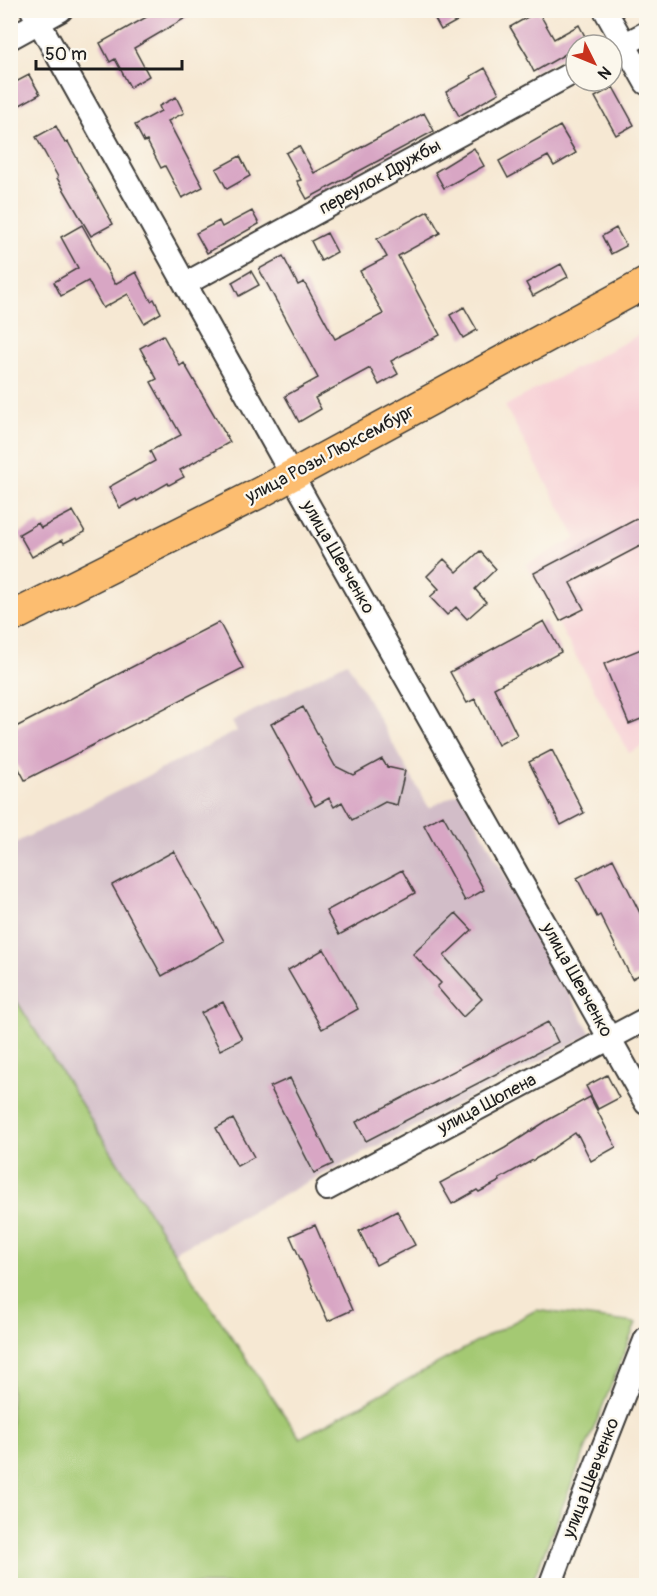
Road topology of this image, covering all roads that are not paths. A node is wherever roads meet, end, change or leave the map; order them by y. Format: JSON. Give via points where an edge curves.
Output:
{"nodes":[{"id":1,"x":61,"y":10,"type":"edge"},
{"id":2,"x":604,"y":10,"type":"edge"},
{"id":3,"x":35,"y":16,"type":"edge"},
{"id":4,"x":612,"y":33,"type":"edge"},
{"id":5,"x":646,"y":33,"type":"edge"},
{"id":6,"x":10,"y":38,"type":"edge"},
{"id":7,"x":624,"y":45,"type":"edge"},
{"id":8,"x":624,"y":56,"type":"edge"},
{"id":9,"x":564,"y":78,"type":"edge"},
{"id":10,"x":646,"y":83,"type":"edge"},
{"id":11,"x":646,"y":283,"type":"edge"},
{"id":12,"x":185,"y":284,"type":"junction"},
{"id":13,"x":292,"y":475,"type":"junction"},
{"id":14,"x":10,"y":618,"type":"edge"},
{"id":15,"x":646,"y":1019,"type":"edge"},
{"id":16,"x":610,"y":1038,"type":"junction"},
{"id":17,"x":646,"y":1103,"type":"edge"},
{"id":18,"x":327,"y":1189,"type":"dead end"},
{"id":19,"x":646,"y":1338,"type":"edge"},
{"id":20,"x":550,"y":1586,"type":"edge"}],
"edges":[{"from":1,"to":3,"type":"street"},
{"from":2,"to":4,"type":"street"},
{"from":3,"to":6,"type":"street"},
{"from":3,"to":12,"type":"street","name":"улица Шевченко"},
{"from":5,"to":7,"type":"street"},
{"from":8,"to":10,"type":"street"},
{"from":9,"to":12,"type":"street","name":"переулок Дружбы"},
{"from":11,"to":13,"type":"main road","name":"улица Розы Люксембург"},
{"from":12,"to":13,"type":"street","name":"улица Шевченко"},
{"from":13,"to":14,"type":"main road","name":"улица Розы Люксембург"},
{"from":13,"to":16,"type":"street","name":"улица Шевченко"},
{"from":15,"to":16,"type":"street","name":"улица Шопена"},
{"from":16,"to":17,"type":"street","name":"улица Шевченко"},
{"from":16,"to":18,"type":"street","name":"улица Шопена"},
{"from":19,"to":20,"type":"street","name":"улица Шевченко"}]}
